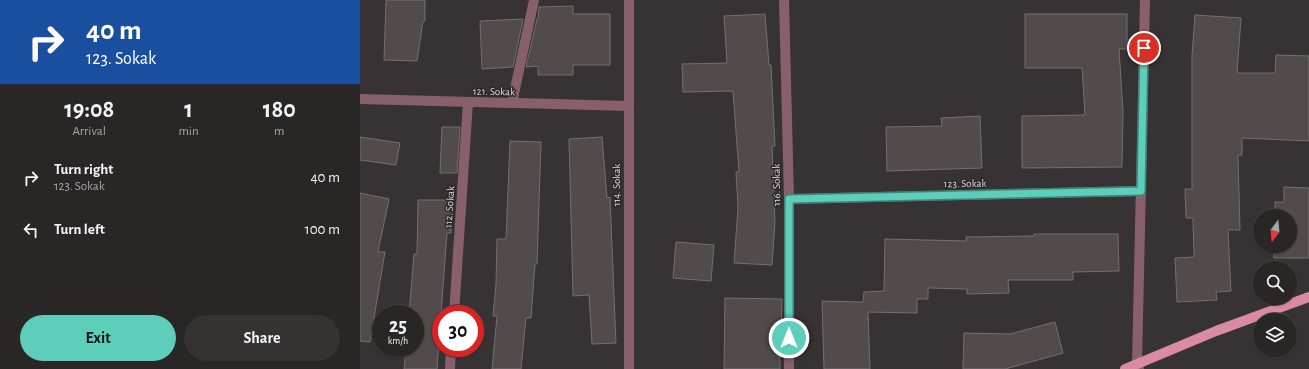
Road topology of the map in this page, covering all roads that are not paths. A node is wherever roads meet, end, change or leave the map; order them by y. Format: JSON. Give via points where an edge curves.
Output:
{"nodes":[{"id":1,"x":534,"y":0,"type":"edge"},
{"id":2,"x":629,"y":0,"type":"edge"},
{"id":3,"x":784,"y":0,"type":"edge"},
{"id":4,"x":1145,"y":0,"type":"edge"},
{"id":5,"x":360,"y":99,"type":"edge"},
{"id":6,"x":468,"y":102,"type":"junction"},
{"id":7,"x":512,"y":103,"type":"junction"},
{"id":8,"x":628,"y":106,"type":"junction"},
{"id":9,"x":1141,"y":191,"type":"junction"},
{"id":10,"x":789,"y":199,"type":"junction"},
{"id":11,"x":1309,"y":297,"type":"edge"},
{"id":12,"x":455,"y":305,"type":"edge"},
{"id":13,"x":451,"y":357,"type":"edge"},
{"id":14,"x":1138,"y":367,"type":"edge"},
{"id":15,"x":450,"y":369,"type":"edge"},
{"id":16,"x":629,"y":369,"type":"edge"},
{"id":17,"x":789,"y":369,"type":"edge"},
{"id":18,"x":1126,"y":369,"type":"edge"}],
"edges":[{"from":1,"to":7,"type":"street"},
{"from":2,"to":8,"type":"street","name":"114. Sokak"},
{"from":3,"to":10,"type":"street","name":"116. Sokak"},
{"from":4,"to":9,"type":"street"},
{"from":5,"to":6,"type":"street","name":"121. Sokak"},
{"from":6,"to":7,"type":"street","name":"121. Sokak"},
{"from":6,"to":12,"type":"street","name":"112. Sokak"},
{"from":7,"to":8,"type":"street","name":"121. Sokak"},
{"from":8,"to":16,"type":"street","name":"114. Sokak"},
{"from":9,"to":10,"type":"street","name":"123. Sokak"},
{"from":9,"to":14,"type":"street"},
{"from":10,"to":17,"type":"street","name":"116. Sokak"},
{"from":11,"to":14,"type":"main road","via":[[1216,331]]},
{"from":13,"to":15,"type":"street"},
{"from":14,"to":18,"type":"main road"}]}
